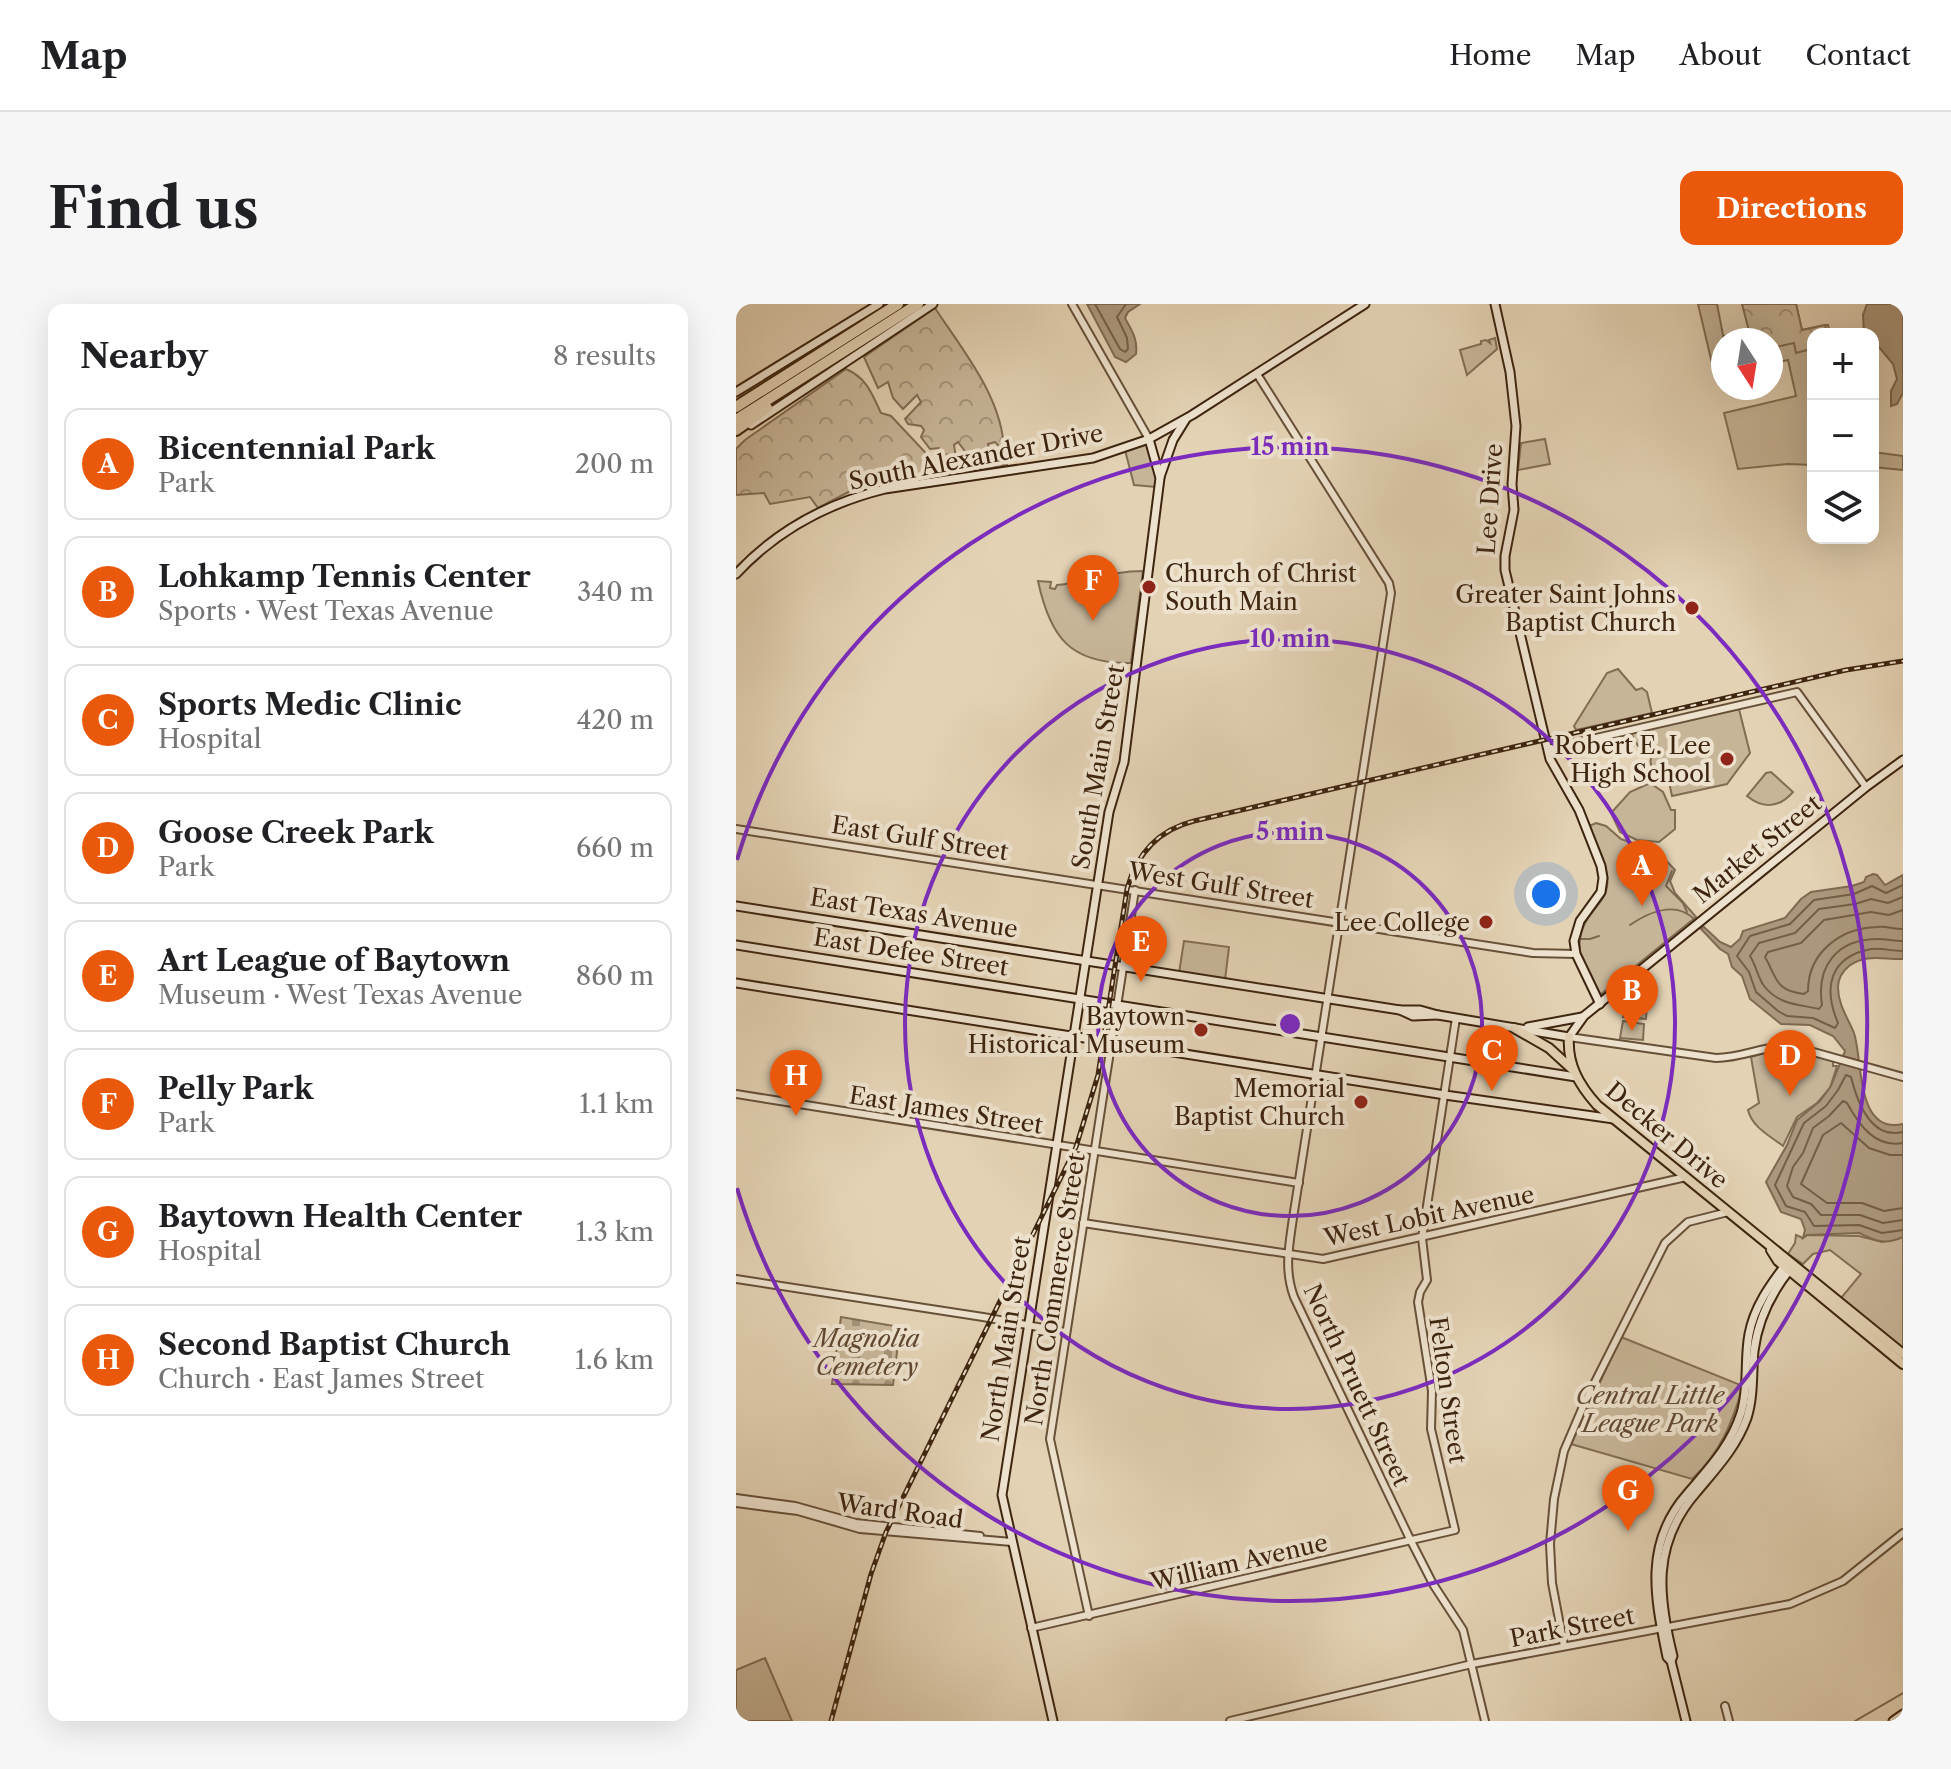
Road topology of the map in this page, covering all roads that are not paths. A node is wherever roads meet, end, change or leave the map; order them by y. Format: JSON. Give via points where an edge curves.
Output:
{"nodes":[{"id":1,"x":879,"y":304,"type":"edge"},
{"id":2,"x":898,"y":304,"type":"edge"},
{"id":3,"x":918,"y":304,"type":"edge"},
{"id":4,"x":933,"y":304,"type":"edge"},
{"id":5,"x":1072,"y":304,"type":"edge"},
{"id":6,"x":1365,"y":304,"type":"edge"},
{"id":7,"x":1495,"y":304,"type":"edge"},
{"id":8,"x":802,"y":364,"type":"junction"},
{"id":9,"x":822,"y":365,"type":"junction"},
{"id":10,"x":1257,"y":374,"type":"junction"},
{"id":11,"x":736,"y":392,"type":"edge"},
{"id":12,"x":736,"y":399,"type":"edge"},
{"id":13,"x":736,"y":407,"type":"edge"},
{"id":14,"x":1187,"y":418,"type":"junction"},
{"id":15,"x":736,"y":420,"type":"edge"},
{"id":16,"x":736,"y":432,"type":"edge"},
{"id":17,"x":1149,"y":439,"type":"junction"},
{"id":18,"x":1160,"y":478,"type":"junction"},
{"id":19,"x":736,"y":574,"type":"edge"},
{"id":20,"x":1548,"y":749,"type":"junction"},
{"id":21,"x":1903,"y":760,"type":"edge"},
{"id":22,"x":1866,"y":787,"type":"junction"},
{"id":23,"x":736,"y":829,"type":"edge"},
{"id":24,"x":1098,"y":885,"type":"junction"},
{"id":25,"x":1135,"y":890,"type":"junction"},
{"id":26,"x":736,"y":906,"type":"edge"},
{"id":27,"x":1340,"y":922,"type":"junction"},
{"id":28,"x":736,"y":945,"type":"edge"},
{"id":29,"x":1576,"y":954,"type":"junction"},
{"id":30,"x":1086,"y":960,"type":"junction"},
{"id":31,"x":1123,"y":966,"type":"junction"},
{"id":32,"x":736,"y":983,"type":"edge"},
{"id":33,"x":1327,"y":998,"type":"junction"},
{"id":34,"x":1080,"y":1000,"type":"junction"},
{"id":35,"x":1600,"y":1004,"type":"junction"},
{"id":36,"x":1117,"y":1005,"type":"junction"},
{"id":37,"x":1584,"y":1016,"type":"junction"},
{"id":38,"x":1456,"y":1018,"type":"junction"},
{"id":39,"x":1514,"y":1028,"type":"junction"},
{"id":40,"x":1074,"y":1035,"type":"junction"},
{"id":41,"x":1322,"y":1037,"type":"junction"},
{"id":42,"x":1569,"y":1037,"type":"junction"},
{"id":43,"x":1111,"y":1041,"type":"junction"},
{"id":44,"x":1451,"y":1057,"type":"junction"},
{"id":45,"x":1574,"y":1073,"type":"junction"},
{"id":46,"x":1315,"y":1074,"type":"junction"},
{"id":47,"x":1903,"y":1077,"type":"edge"},
{"id":48,"x":736,"y":1094,"type":"edge"},
{"id":49,"x":1445,"y":1095,"type":"junction"},
{"id":50,"x":1614,"y":1119,"type":"junction"},
{"id":51,"x":1056,"y":1145,"type":"junction"},
{"id":52,"x":1094,"y":1151,"type":"junction"},
{"id":53,"x":1686,"y":1177,"type":"junction"},
{"id":54,"x":1299,"y":1183,"type":"junction"},
{"id":55,"x":1728,"y":1212,"type":"junction"},
{"id":56,"x":1083,"y":1223,"type":"junction"},
{"id":57,"x":1422,"y":1238,"type":"junction"},
{"id":58,"x":1287,"y":1255,"type":"junction"},
{"id":59,"x":1790,"y":1265,"type":"junction"},
{"id":60,"x":736,"y":1279,"type":"edge"},
{"id":61,"x":1028,"y":1324,"type":"junction"},
{"id":62,"x":1065,"y":1332,"type":"junction"},
{"id":63,"x":1903,"y":1354,"type":"edge"},
{"id":64,"x":1903,"y":1364,"type":"edge"},
{"id":65,"x":736,"y":1500,"type":"edge"},
{"id":66,"x":1455,"y":1530,"type":"joint"},
{"id":67,"x":1903,"y":1533,"type":"edge"},
{"id":68,"x":1410,"y":1539,"type":"junction"},
{"id":69,"x":1012,"y":1540,"type":"junction"},
{"id":70,"x":1089,"y":1616,"type":"junction"},
{"id":71,"x":1031,"y":1628,"type":"junction"},
{"id":72,"x":1663,"y":1628,"type":"junction"},
{"id":73,"x":1564,"y":1646,"type":"junction"},
{"id":74,"x":1472,"y":1664,"type":"junction"},
{"id":75,"x":1725,"y":1706,"type":"dead end"},
{"id":76,"x":1903,"y":1714,"type":"edge"},
{"id":77,"x":1053,"y":1721,"type":"edge"},
{"id":78,"x":1230,"y":1721,"type":"edge"},
{"id":79,"x":1485,"y":1721,"type":"edge"},
{"id":80,"x":1686,"y":1721,"type":"edge"},
{"id":81,"x":1729,"y":1721,"type":"edge"},
{"id":82,"x":1893,"y":1721,"type":"edge"}],
"edges":[{"from":1,"to":11,"type":"main road"},
{"from":2,"to":8,"type":"highway"},
{"from":3,"to":9,"type":"highway"},
{"from":4,"to":16,"type":"main road"},
{"from":5,"to":17,"type":"street"},
{"from":6,"to":10,"type":"main road","name":"South Alexander Drive"},
{"from":7,"to":20,"type":"main road","name":"Lee Drive","via":[[1516,426],[1514,510],[1505,570]]},
{"from":8,"to":12,"type":"highway"},
{"from":8,"to":13,"type":"highway"},
{"from":9,"to":15,"type":"highway"},
{"from":9,"to":16,"type":"highway"},
{"from":10,"to":14,"type":"main road","name":"South Alexander Drive"},
{"from":10,"to":27,"type":"street","name":"North Pruett Street","via":[[1391,587]]},
{"from":14,"to":17,"type":"main road","name":"South Alexander Drive"},
{"from":14,"to":18,"type":"main road"},
{"from":17,"to":18,"type":"main road","name":"South Main Street"},
{"from":17,"to":19,"type":"main road","name":"South Alexander Drive","via":[[1093,458],[855,498],[810,516]]},
{"from":18,"to":24,"type":"main road","name":"South Main Street","via":[[1124,762],[1112,796]]},
{"from":20,"to":22,"type":"street","via":[[1797,692]]},
{"from":20,"to":29,"type":"main road","name":"Lee Drive","via":[[1555,772],[1579,810],[1603,878],[1601,892],[1575,932]]},
{"from":21,"to":22,"type":"main road","name":"Market Street"},
{"from":22,"to":35,"type":"main road","name":"Market Street"},
{"from":23,"to":24,"type":"street","name":"East Gulf Street"},
{"from":24,"to":25,"type":"street","name":"West Gulf Street"},
{"from":24,"to":30,"type":"main road","name":"South Main Street"},
{"from":25,"to":27,"type":"street","name":"West Gulf Street"},
{"from":25,"to":31,"type":"street","name":"North Commerce Street"},
{"from":26,"to":30,"type":"main road","name":"East Texas Avenue"},
{"from":27,"to":29,"type":"street","name":"West Gulf Street","via":[[1533,953]]},
{"from":27,"to":33,"type":"street","name":"North Pruett Street"},
{"from":28,"to":34,"type":"main road","name":"East Defee Street"},
{"from":29,"to":35,"type":"main road"},
{"from":30,"to":31,"type":"main road","name":"East Texas Avenue"},
{"from":30,"to":34,"type":"main road","name":"North Main Street"},
{"from":31,"to":33,"type":"main road","name":"East Texas Avenue"},
{"from":31,"to":36,"type":"street","name":"North Commerce Street"},
{"from":32,"to":40,"type":"main road"},
{"from":33,"to":38,"type":"main road","name":"East Texas Avenue","via":[[1413,1016]]},
{"from":33,"to":41,"type":"street","name":"North Pruett Street"},
{"from":34,"to":36,"type":"main road","name":"East Defee Street"},
{"from":34,"to":40,"type":"main road","name":"North Main Street"},
{"from":35,"to":37,"type":"main road","name":"Market Street"},
{"from":36,"to":41,"type":"main road","name":"East Defee Street"},
{"from":36,"to":43,"type":"street","name":"North Commerce Street"},
{"from":37,"to":39,"type":"main road"},
{"from":37,"to":42,"type":"main road","name":"Market Street"},
{"from":38,"to":39,"type":"main road","name":"East Texas Avenue"},
{"from":38,"to":44,"type":"street","name":"Felton Street"},
{"from":39,"to":42,"type":"main road","name":"East Texas Avenue"},
{"from":39,"to":45,"type":"main road","name":"Decker Drive","via":[[1549,1048]]},
{"from":40,"to":43,"type":"main road"},
{"from":40,"to":51,"type":"main road","name":"North Main Street"},
{"from":41,"to":44,"type":"main road","name":"East Defee Street"},
{"from":41,"to":46,"type":"street","name":"North Pruett Street"},
{"from":42,"to":45,"type":"main road"},
{"from":42,"to":47,"type":"street","via":[[1707,1057],[1784,1046]]},
{"from":43,"to":46,"type":"main road"},
{"from":43,"to":52,"type":"street","name":"North Commerce Street"},
{"from":44,"to":45,"type":"main road","name":"East Defee Street"},
{"from":44,"to":49,"type":"street","name":"Felton Street"},
{"from":45,"to":50,"type":"main road","name":"Decker Drive","via":[[1589,1097]]},
{"from":46,"to":49,"type":"main road"},
{"from":46,"to":54,"type":"street","name":"North Pruett Street"},
{"from":48,"to":51,"type":"street","name":"East James Street"},
{"from":49,"to":50,"type":"main road"},
{"from":49,"to":57,"type":"street","name":"Felton Street"},
{"from":50,"to":53,"type":"main road","name":"Decker Drive"},
{"from":51,"to":52,"type":"street","name":"East James Street"},
{"from":51,"to":61,"type":"main road","name":"North Main Street"},
{"from":52,"to":54,"type":"street","name":"East James Street"},
{"from":52,"to":56,"type":"street","name":"North Commerce Street"},
{"from":53,"to":55,"type":"main road","name":"Decker Drive"},
{"from":53,"to":57,"type":"street","name":"West Lobit Avenue"},
{"from":54,"to":58,"type":"street","name":"North Pruett Street"},
{"from":55,"to":59,"type":"main road","name":"Decker Drive"},
{"from":55,"to":73,"type":"street","via":[[1688,1222],[1665,1243],[1561,1458],[1550,1544]]},
{"from":56,"to":58,"type":"street","name":"West Lobit Avenue"},
{"from":56,"to":62,"type":"street","name":"North Commerce Street"},
{"from":57,"to":58,"type":"street","name":"West Lobit Avenue","via":[[1325,1259]]},
{"from":57,"to":66,"type":"street","name":"Felton Street","via":[[1427,1280],[1418,1302],[1432,1391],[1429,1420]]},
{"from":58,"to":68,"type":"street","name":"North Pruett Street","via":[[1294,1297]]},
{"from":59,"to":63,"type":"main road","name":"Decker Drive"},
{"from":59,"to":64,"type":"main road","name":"Decker Drive"},
{"from":59,"to":72,"type":"main road","via":[[1760,1302],[1742,1421],[1719,1463],[1671,1523],[1660,1563]]},
{"from":60,"to":61,"type":"street"},
{"from":61,"to":62,"type":"street"},
{"from":61,"to":69,"type":"main road","name":"North Main Street","via":[[1002,1495]]},
{"from":62,"to":70,"type":"street","name":"North Commerce Street","via":[[1050,1445]]},
{"from":65,"to":69,"type":"street","name":"Ward Road","via":[[860,1529]]},
{"from":66,"to":68,"type":"street","name":"William Avenue"},
{"from":67,"to":72,"type":"street","name":"Park Street","via":[[1852,1575],[1804,1599]]},
{"from":68,"to":70,"type":"street","name":"William Avenue"},
{"from":68,"to":74,"type":"street","name":"North Pruett Street","via":[[1463,1630]]},
{"from":69,"to":71,"type":"main road","name":"North Main Street"},
{"from":70,"to":71,"type":"street","name":"William Avenue"},
{"from":71,"to":77,"type":"main road","name":"North Main Street"},
{"from":72,"to":73,"type":"street","name":"Park Street"},
{"from":72,"to":80,"type":"main road"},
{"from":73,"to":74,"type":"street","name":"Park Street"},
{"from":74,"to":78,"type":"street","name":"Park Street"},
{"from":74,"to":79,"type":"street","name":"North Pruett Street"},
{"from":75,"to":81,"type":"street"},
{"from":76,"to":82,"type":"main road"}]}
